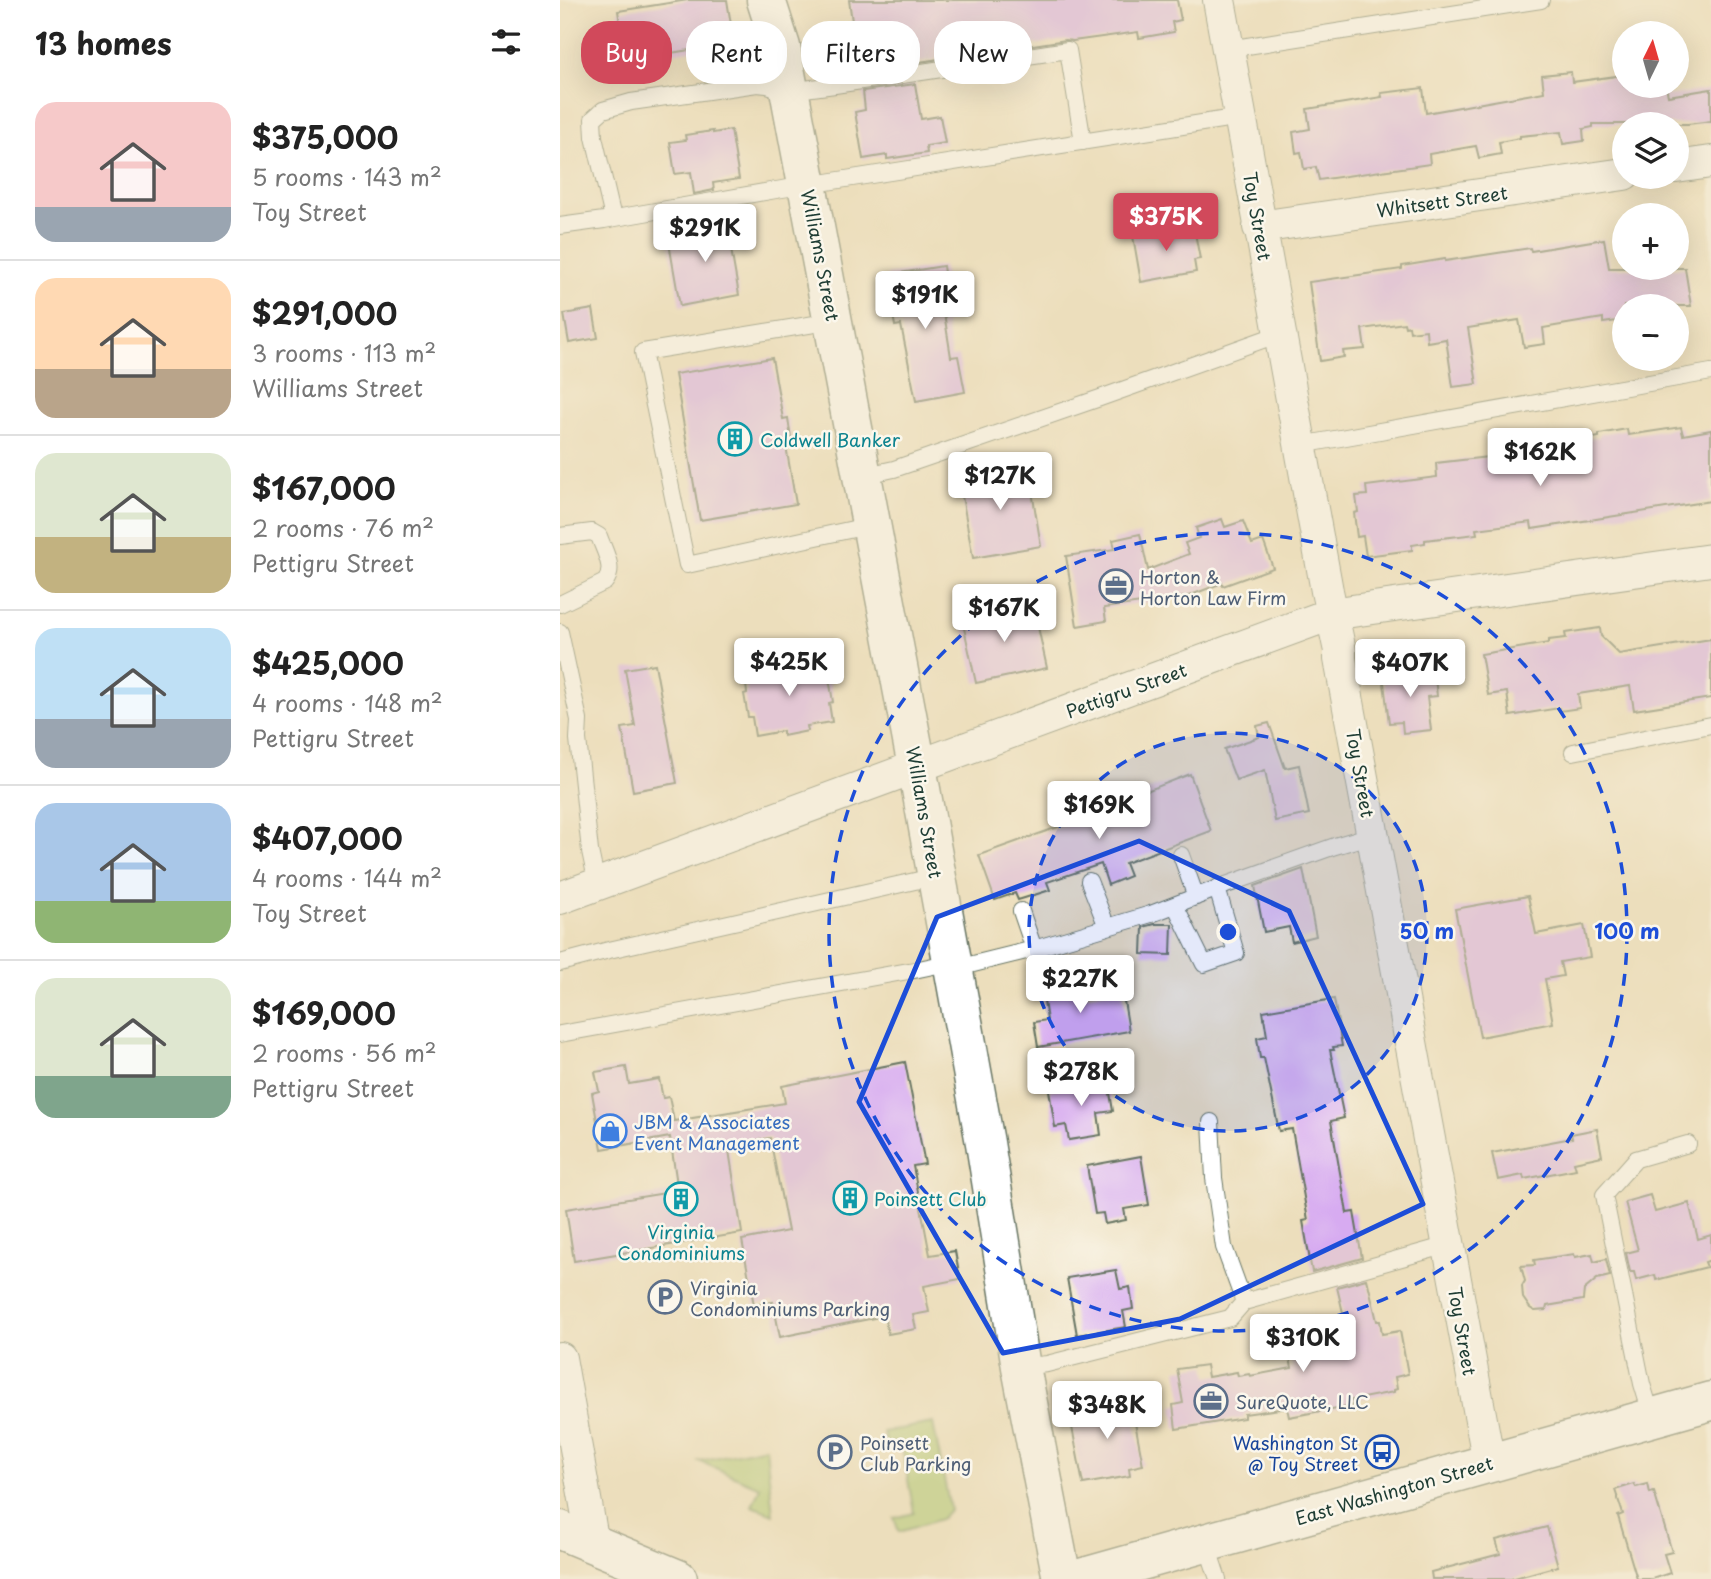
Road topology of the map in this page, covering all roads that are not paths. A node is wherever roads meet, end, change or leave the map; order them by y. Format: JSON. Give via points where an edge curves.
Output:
{"nodes":[{"id":1,"x":766,"y":0,"type":"edge"},
{"id":2,"x":787,"y":0,"type":"edge"},
{"id":3,"x":1219,"y":0,"type":"edge"},
{"id":4,"x":1541,"y":0,"type":"edge"},
{"id":5,"x":773,"y":21,"type":"edge"},
{"id":6,"x":784,"y":21,"type":"edge"},
{"id":7,"x":1228,"y":49,"type":"junction"},
{"id":8,"x":787,"y":80,"type":"edge"},
{"id":9,"x":789,"y":91,"type":"junction"},
{"id":10,"x":1240,"y":117,"type":"junction"},
{"id":11,"x":1083,"y":142,"type":"junction"},
{"id":12,"x":1711,"y":162,"type":"edge"},
{"id":13,"x":1689,"y":165,"type":"edge"},
{"id":14,"x":1612,"y":176,"type":"edge"},
{"id":15,"x":807,"y":185,"type":"junction"},
{"id":16,"x":613,"y":218,"type":"junction"},
{"id":17,"x":560,"y":226,"type":"edge"},
{"id":18,"x":1259,"y":227,"type":"junction"},
{"id":19,"x":833,"y":321,"type":"junction"},
{"id":20,"x":1279,"y":334,"type":"junction"},
{"id":21,"x":1711,"y":372,"type":"edge"},
{"id":22,"x":1301,"y":445,"type":"junction"},
{"id":23,"x":862,"y":476,"type":"junction"},
{"id":24,"x":872,"y":525,"type":"junction"},
{"id":25,"x":560,"y":536,"type":"edge"},
{"id":26,"x":1711,"y":560,"type":"edge"},
{"id":27,"x":560,"y":604,"type":"edge"},
{"id":28,"x":1331,"y":614,"type":"junction"},
{"id":29,"x":560,"y":632,"type":"edge"},
{"id":30,"x":1711,"y":725,"type":"edge"},
{"id":31,"x":1573,"y":752,"type":"dead end"},
{"id":32,"x":918,"y":767,"type":"junction"},
{"id":33,"x":1372,"y":835,"type":"junction"},
{"id":34,"x":1181,"y":855,"type":"dead end"},
{"id":35,"x":937,"y":876,"type":"junction"},
{"id":36,"x":1089,"y":881,"type":"dead end"},
{"id":37,"x":597,"y":884,"type":"junction"},
{"id":38,"x":1217,"y":888,"type":"junction"},
{"id":39,"x":1196,"y":897,"type":"junction"},
{"id":40,"x":560,"y":898,"type":"edge"},
{"id":41,"x":1175,"y":905,"type":"junction"},
{"id":42,"x":1021,"y":911,"type":"dead end"},
{"id":43,"x":1107,"y":927,"type":"junction"},
{"id":44,"x":1034,"y":949,"type":"junction"},
{"id":45,"x":560,"y":963,"type":"edge"},
{"id":46,"x":953,"y":965,"type":"junction"},
{"id":47,"x":560,"y":1034,"type":"edge"},
{"id":48,"x":1211,"y":1122,"type":"dead end"},
{"id":49,"x":1688,"y":1144,"type":"dead end"},
{"id":50,"x":1448,"y":1245,"type":"junction"},
{"id":51,"x":1244,"y":1303,"type":"junction"},
{"id":52,"x":560,"y":1358,"type":"edge"},
{"id":53,"x":1021,"y":1367,"type":"junction"},
{"id":54,"x":1711,"y":1401,"type":"edge"},
{"id":55,"x":1652,"y":1417,"type":"junction"},
{"id":56,"x":1489,"y":1463,"type":"junction"},
{"id":57,"x":576,"y":1537,"type":"edge"},
{"id":58,"x":1206,"y":1543,"type":"junction"},
{"id":59,"x":671,"y":1578,"type":"edge"},
{"id":60,"x":1062,"y":1579,"type":"edge"},
{"id":61,"x":1077,"y":1579,"type":"edge"},
{"id":62,"x":1218,"y":1579,"type":"edge"}],
"edges":[{"from":1,"to":5,"type":"street","name":"Williams Street"},
{"from":2,"to":6,"type":"street","name":"Williams Street"},
{"from":3,"to":7,"type":"street","name":"Toy Street"},
{"from":4,"to":7,"type":"lane"},
{"from":7,"to":10,"type":"street","name":"Toy Street"},
{"from":8,"to":9,"type":"street","name":"Williams Street"},
{"from":9,"to":11,"type":"lane","via":[[1068,50]]},
{"from":9,"to":15,"type":"street","name":"Williams Street"},
{"from":9,"to":16,"type":"lane","via":[[757,85],[603,110],[593,119],[594,137]]},
{"from":10,"to":11,"type":"lane"},
{"from":10,"to":18,"type":"street","name":"Toy Street"},
{"from":11,"to":15,"type":"lane"},
{"from":12,"to":13,"type":"street"},
{"from":14,"to":18,"type":"street","name":"Whitsett Street"},
{"from":15,"to":16,"type":"lane"},
{"from":15,"to":19,"type":"street","name":"Williams Street"},
{"from":16,"to":17,"type":"lane"},
{"from":18,"to":20,"type":"street","name":"Toy Street"},
{"from":19,"to":23,"type":"street","name":"Williams Street"},
{"from":19,"to":24,"type":"lane","via":[[643,352],[687,565]]},
{"from":20,"to":22,"type":"street","name":"Toy Street"},
{"from":20,"to":23,"type":"lane","via":[[907,465]]},
{"from":21,"to":22,"type":"lane"},
{"from":22,"to":28,"type":"street","name":"Toy Street"},
{"from":23,"to":24,"type":"street","name":"Williams Street"},
{"from":24,"to":32,"type":"street","name":"Williams Street"},
{"from":25,"to":27,"type":"lane","via":[[592,532],[599,536],[611,570],[605,582]]},
{"from":26,"to":28,"type":"street","name":"Pettigru Street"},
{"from":28,"to":32,"type":"street","name":"Pettigru Street"},
{"from":28,"to":33,"type":"street","name":"Toy Street"},
{"from":29,"to":37,"type":"lane","via":[[579,720]]},
{"from":30,"to":31,"type":"lane"},
{"from":32,"to":35,"type":"street","name":"Williams Street"},
{"from":32,"to":37,"type":"street","name":"Pettigru Street"},
{"from":33,"to":38,"type":"lane"},
{"from":33,"to":50,"type":"street","name":"Toy Street"},
{"from":34,"to":39,"type":"lane"},
{"from":35,"to":45,"type":"lane"},
{"from":35,"to":46,"type":"street","name":"Williams Street"},
{"from":36,"to":43,"type":"lane"},
{"from":37,"to":40,"type":"street","name":"Pettigru Street"},
{"from":38,"to":39,"type":"lane"},
{"from":38,"to":41,"type":"lane","via":[[1236,954],[1204,964]]},
{"from":39,"to":41,"type":"lane"},
{"from":41,"to":43,"type":"lane"},
{"from":42,"to":44,"type":"lane"},
{"from":43,"to":44,"type":"lane"},
{"from":44,"to":46,"type":"lane"},
{"from":46,"to":47,"type":"lane"},
{"from":46,"to":53,"type":"street","name":"Williams Street"},
{"from":48,"to":51,"type":"lane","via":[[1224,1247]]},
{"from":49,"to":55,"type":"lane","via":[[1636,1159],[1604,1195]]},
{"from":50,"to":51,"type":"lane"},
{"from":50,"to":56,"type":"street","name":"Toy Street"},
{"from":51,"to":53,"type":"lane","via":[[1230,1318]]},
{"from":52,"to":57,"type":"street"},
{"from":53,"to":60,"type":"street","name":"Williams Street"},
{"from":54,"to":55,"type":"street","name":"East Washington Street"},
{"from":55,"to":56,"type":"street","name":"East Washington Street"},
{"from":56,"to":58,"type":"street","name":"East Washington Street"},
{"from":57,"to":59,"type":"street"},
{"from":58,"to":61,"type":"street","name":"East Washington Street"},
{"from":58,"to":62,"type":"lane"}]}
